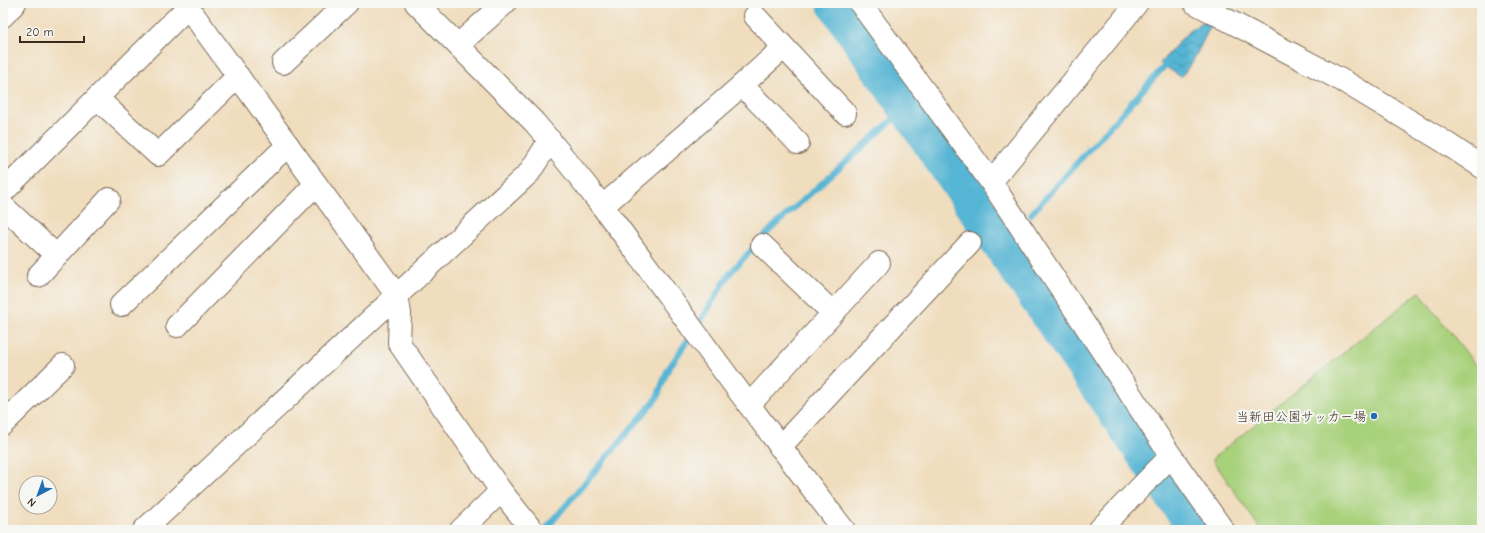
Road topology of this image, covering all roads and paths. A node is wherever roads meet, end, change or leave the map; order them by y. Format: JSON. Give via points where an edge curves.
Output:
{"nodes":[{"id":1,"x":15,"y":3,"type":"edge"},
{"id":2,"x":348,"y":3,"type":"edge"},
{"id":3,"x":416,"y":3,"type":"edge"},
{"id":4,"x":505,"y":3,"type":"edge"},
{"id":5,"x":860,"y":3,"type":"edge"},
{"id":6,"x":1137,"y":3,"type":"edge"},
{"id":7,"x":186,"y":5,"type":"edge"},
{"id":8,"x":1206,"y":9,"type":"edge"},
{"id":9,"x":3,"y":16,"type":"edge"},
{"id":10,"x":754,"y":16,"type":"dead end"},
{"id":11,"x":458,"y":45,"type":"junction"},
{"id":12,"x":783,"y":48,"type":"junction"},
{"id":13,"x":284,"y":63,"type":"dead end"},
{"id":14,"x":238,"y":76,"type":"junction"},
{"id":15,"x":742,"y":85,"type":"junction"},
{"id":16,"x":97,"y":98,"type":"junction"},
{"id":17,"x":846,"y":114,"type":"dead end"},
{"id":18,"x":550,"y":140,"type":"junction"},
{"id":19,"x":798,"y":143,"type":"dead end"},
{"id":20,"x":288,"y":145,"type":"junction"},
{"id":21,"x":1482,"y":167,"type":"edge"},
{"id":22,"x":991,"y":182,"type":"junction"},
{"id":23,"x":316,"y":184,"type":"junction"},
{"id":24,"x":3,"y":192,"type":"edge"},
{"id":25,"x":109,"y":199,"type":"dead end"},
{"id":26,"x":3,"y":206,"type":"edge"},
{"id":27,"x":602,"y":206,"type":"junction"},
{"id":28,"x":970,"y":243,"type":"dead end"},
{"id":29,"x":762,"y":245,"type":"dead end"},
{"id":30,"x":56,"y":256,"type":"junction"},
{"id":31,"x":879,"y":263,"type":"dead end"},
{"id":32,"x":38,"y":276,"type":"dead end"},
{"id":33,"x":397,"y":296,"type":"junction"},
{"id":34,"x":121,"y":305,"type":"dead end"},
{"id":35,"x":833,"y":313,"type":"junction"},
{"id":36,"x":178,"y":326,"type":"dead end"},
{"id":37,"x":63,"y":365,"type":"dead end"},
{"id":38,"x":749,"y":405,"type":"junction"},
{"id":39,"x":3,"y":424,"type":"edge"},
{"id":40,"x":780,"y":447,"type":"junction"},
{"id":41,"x":1168,"y":459,"type":"junction"},
{"id":42,"x":500,"y":491,"type":"junction"},
{"id":43,"x":144,"y":530,"type":"edge"},
{"id":44,"x":461,"y":530,"type":"edge"},
{"id":45,"x":532,"y":530,"type":"edge"},
{"id":46,"x":844,"y":530,"type":"edge"},
{"id":47,"x":1099,"y":530,"type":"edge"},
{"id":48,"x":1223,"y":530,"type":"edge"}],
"edges":[{"from":1,"to":9,"type":"street"},
{"from":2,"to":13,"type":"street"},
{"from":3,"to":11,"type":"street"},
{"from":4,"to":11,"type":"street"},
{"from":5,"to":22,"type":"street"},
{"from":6,"to":22,"type":"street"},
{"from":7,"to":14,"type":"street"},
{"from":7,"to":16,"type":"street"},
{"from":8,"to":21,"type":"street","via":[[1345,82]]},
{"from":10,"to":12,"type":"street"},
{"from":11,"to":18,"type":"street"},
{"from":12,"to":15,"type":"street"},
{"from":12,"to":17,"type":"street"},
{"from":14,"to":16,"type":"street","via":[[158,156]]},
{"from":14,"to":20,"type":"street"},
{"from":15,"to":19,"type":"street"},
{"from":15,"to":27,"type":"street"},
{"from":16,"to":24,"type":"street"},
{"from":18,"to":27,"type":"street"},
{"from":18,"to":33,"type":"street","via":[[529,173]]},
{"from":20,"to":23,"type":"street"},
{"from":20,"to":34,"type":"street"},
{"from":22,"to":41,"type":"street"},
{"from":23,"to":33,"type":"street"},
{"from":23,"to":36,"type":"street"},
{"from":25,"to":30,"type":"street"},
{"from":26,"to":30,"type":"street"},
{"from":27,"to":38,"type":"street"},
{"from":28,"to":40,"type":"street"},
{"from":29,"to":35,"type":"street"},
{"from":30,"to":32,"type":"street"},
{"from":31,"to":35,"type":"street"},
{"from":33,"to":42,"type":"street","via":[[400,313],[399,343]]},
{"from":33,"to":43,"type":"street"},
{"from":35,"to":38,"type":"street"},
{"from":37,"to":39,"type":"street"},
{"from":38,"to":40,"type":"street"},
{"from":40,"to":46,"type":"street"},
{"from":41,"to":47,"type":"street"},
{"from":41,"to":48,"type":"street"},
{"from":42,"to":44,"type":"street"},
{"from":42,"to":45,"type":"street"}]}
